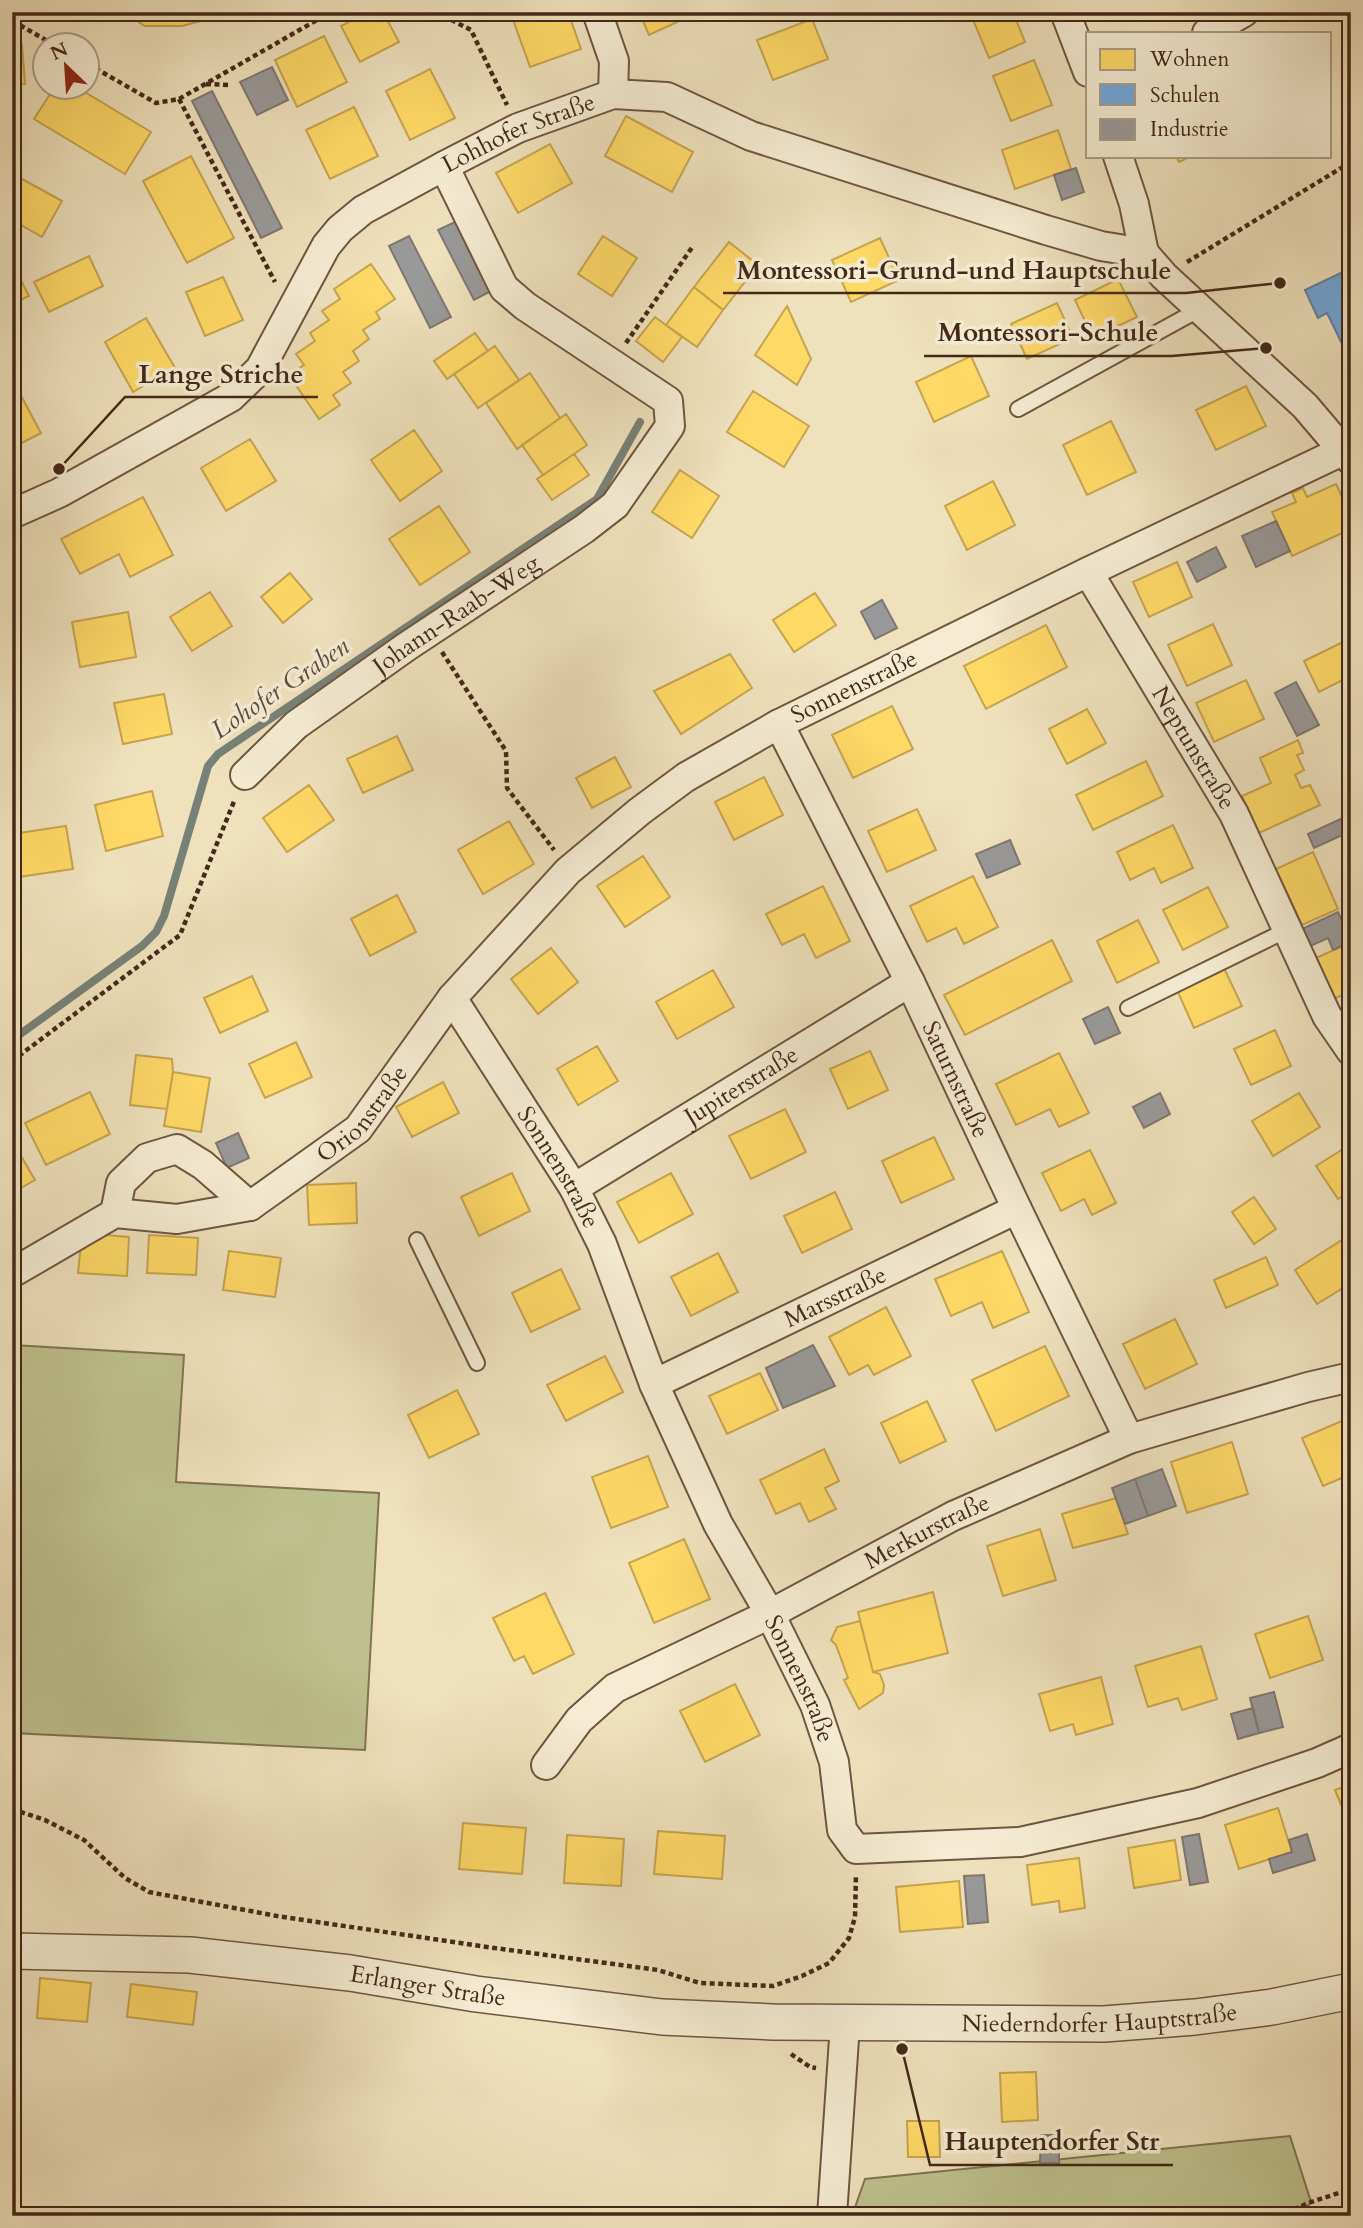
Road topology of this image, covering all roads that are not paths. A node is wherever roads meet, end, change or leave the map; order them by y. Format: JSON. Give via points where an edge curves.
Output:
{"nodes":[{"id":1,"x":597,"y":12,"type":"edge"},
{"id":2,"x":1065,"y":12,"type":"edge"},
{"id":3,"x":1244,"y":12,"type":"edge"},
{"id":4,"x":1210,"y":32,"type":"edge"},
{"id":5,"x":1086,"y":67,"type":"edge"},
{"id":6,"x":613,"y":94,"type":"junction"},
{"id":7,"x":1119,"y":158,"type":"edge"},
{"id":8,"x":444,"y":166,"type":"junction"},
{"id":9,"x":1144,"y":253,"type":"junction"},
{"id":10,"x":1200,"y":309,"type":"junction"},
{"id":11,"x":1018,"y":409,"type":"dead end"},
{"id":12,"x":1347,"y":455,"type":"edge"},
{"id":13,"x":12,"y":514,"type":"edge"},
{"id":14,"x":1088,"y":572,"type":"junction"},
{"id":15,"x":779,"y":724,"type":"junction"},
{"id":16,"x":245,"y":775,"type":"road end"},
{"id":17,"x":1287,"y":930,"type":"junction"},
{"id":18,"x":910,"y":982,"type":"junction"},
{"id":19,"x":452,"y":998,"type":"junction"},
{"id":20,"x":1128,"y":1008,"type":"dead end"},
{"id":21,"x":1351,"y":1051,"type":"edge"},
{"id":22,"x":574,"y":1188,"type":"junction"},
{"id":23,"x":250,"y":1206,"type":"junction"},
{"id":24,"x":1017,"y":1209,"type":"junction"},
{"id":25,"x":115,"y":1213,"type":"junction"},
{"id":26,"x":417,"y":1240,"type":"dead end"},
{"id":27,"x":12,"y":1273,"type":"edge"},
{"id":28,"x":477,"y":1363,"type":"dead end"},
{"id":29,"x":1351,"y":1377,"type":"edge"},
{"id":30,"x":654,"y":1384,"type":"junction"},
{"id":31,"x":1129,"y":1439,"type":"junction"},
{"id":32,"x":770,"y":1614,"type":"junction"},
{"id":33,"x":1351,"y":1748,"type":"edge"},
{"id":34,"x":546,"y":1765,"type":"dead end"},
{"id":35,"x":12,"y":1951,"type":"edge"},
{"id":36,"x":1351,"y":1991,"type":"edge"},
{"id":37,"x":845,"y":2024,"type":"junction"},
{"id":38,"x":832,"y":2216,"type":"edge"}],
"edges":[{"from":1,"to":6,"type":"street","via":[[614,61]]},
{"from":2,"to":5,"type":"street"},
{"from":3,"to":4,"type":"street"},
{"from":6,"to":8,"type":"street","name":"Lohhofer Straße","via":[[518,128]]},
{"from":6,"to":9,"type":"street","name":"Lohhofer Straße","via":[[667,97],[751,136],[1101,246]]},
{"from":7,"to":9,"type":"street","via":[[1135,204]]},
{"from":8,"to":13,"type":"street","name":"Lohhofer Straße","via":[[363,210],[340,229],[326,246],[260,369],[231,397]]},
{"from":8,"to":16,"type":"street","name":"Johann-Raab-Weg","via":[[505,288],[668,401],[670,426],[615,505],[296,725]]},
{"from":9,"to":10,"type":"street"},
{"from":10,"to":11,"type":"lane"},
{"from":10,"to":12,"type":"street","via":[[1305,406]]},
{"from":12,"to":14,"type":"street","name":"Sonnenstraße"},
{"from":14,"to":15,"type":"street","name":"Sonnenstraße"},
{"from":14,"to":17,"type":"street","name":"Neptunstraße","via":[[1234,814]]},
{"from":15,"to":18,"type":"street","name":"Saturnstraße"},
{"from":15,"to":19,"type":"street","name":"Sonnenstraße","via":[[686,777],[568,871]]},
{"from":17,"to":20,"type":"lane"},
{"from":17,"to":21,"type":"street","name":"Neptunstraße","via":[[1327,1016]]},
{"from":18,"to":22,"type":"street","name":"Jupiterstraße"},
{"from":18,"to":24,"type":"street","name":"Saturnstraße"},
{"from":19,"to":22,"type":"street","name":"Sonnenstraße"},
{"from":19,"to":23,"type":"street","name":"Orionstraße","via":[[358,1129]]},
{"from":22,"to":30,"type":"street","name":"Sonnenstraße","via":[[602,1244]]},
{"from":23,"to":25,"type":"street","name":"Orionstraße","via":[[177,1219]]},
{"from":23,"to":25,"type":"street","via":[[177,1149],[147,1158],[121,1183]]},
{"from":24,"to":30,"type":"street","name":"Marsstraße"},
{"from":24,"to":31,"type":"street","name":"Saturnstraße"},
{"from":25,"to":27,"type":"street"},
{"from":26,"to":28,"type":"lane"},
{"from":29,"to":31,"type":"street","name":"Merkurstraße"},
{"from":30,"to":32,"type":"street","name":"Sonnenstraße","via":[[718,1524]]},
{"from":31,"to":32,"type":"street","name":"Merkurstraße","via":[[953,1517]]},
{"from":32,"to":33,"type":"street","name":"Sonnenstraße","via":[[816,1705],[834,1762],[842,1830],[856,1849],[1020,1842],[1198,1803]]},
{"from":32,"to":34,"type":"street","name":"Merkurstraße","via":[[615,1688],[579,1720]]},
{"from":35,"to":37,"type":"street","name":"Erlanger Straße","via":[[190,1955],[662,2017]]},
{"from":36,"to":37,"type":"street","name":"Niederndorfer Hauptstraße","via":[[1259,2009],[1104,2024]]},
{"from":37,"to":38,"type":"street"}]}
